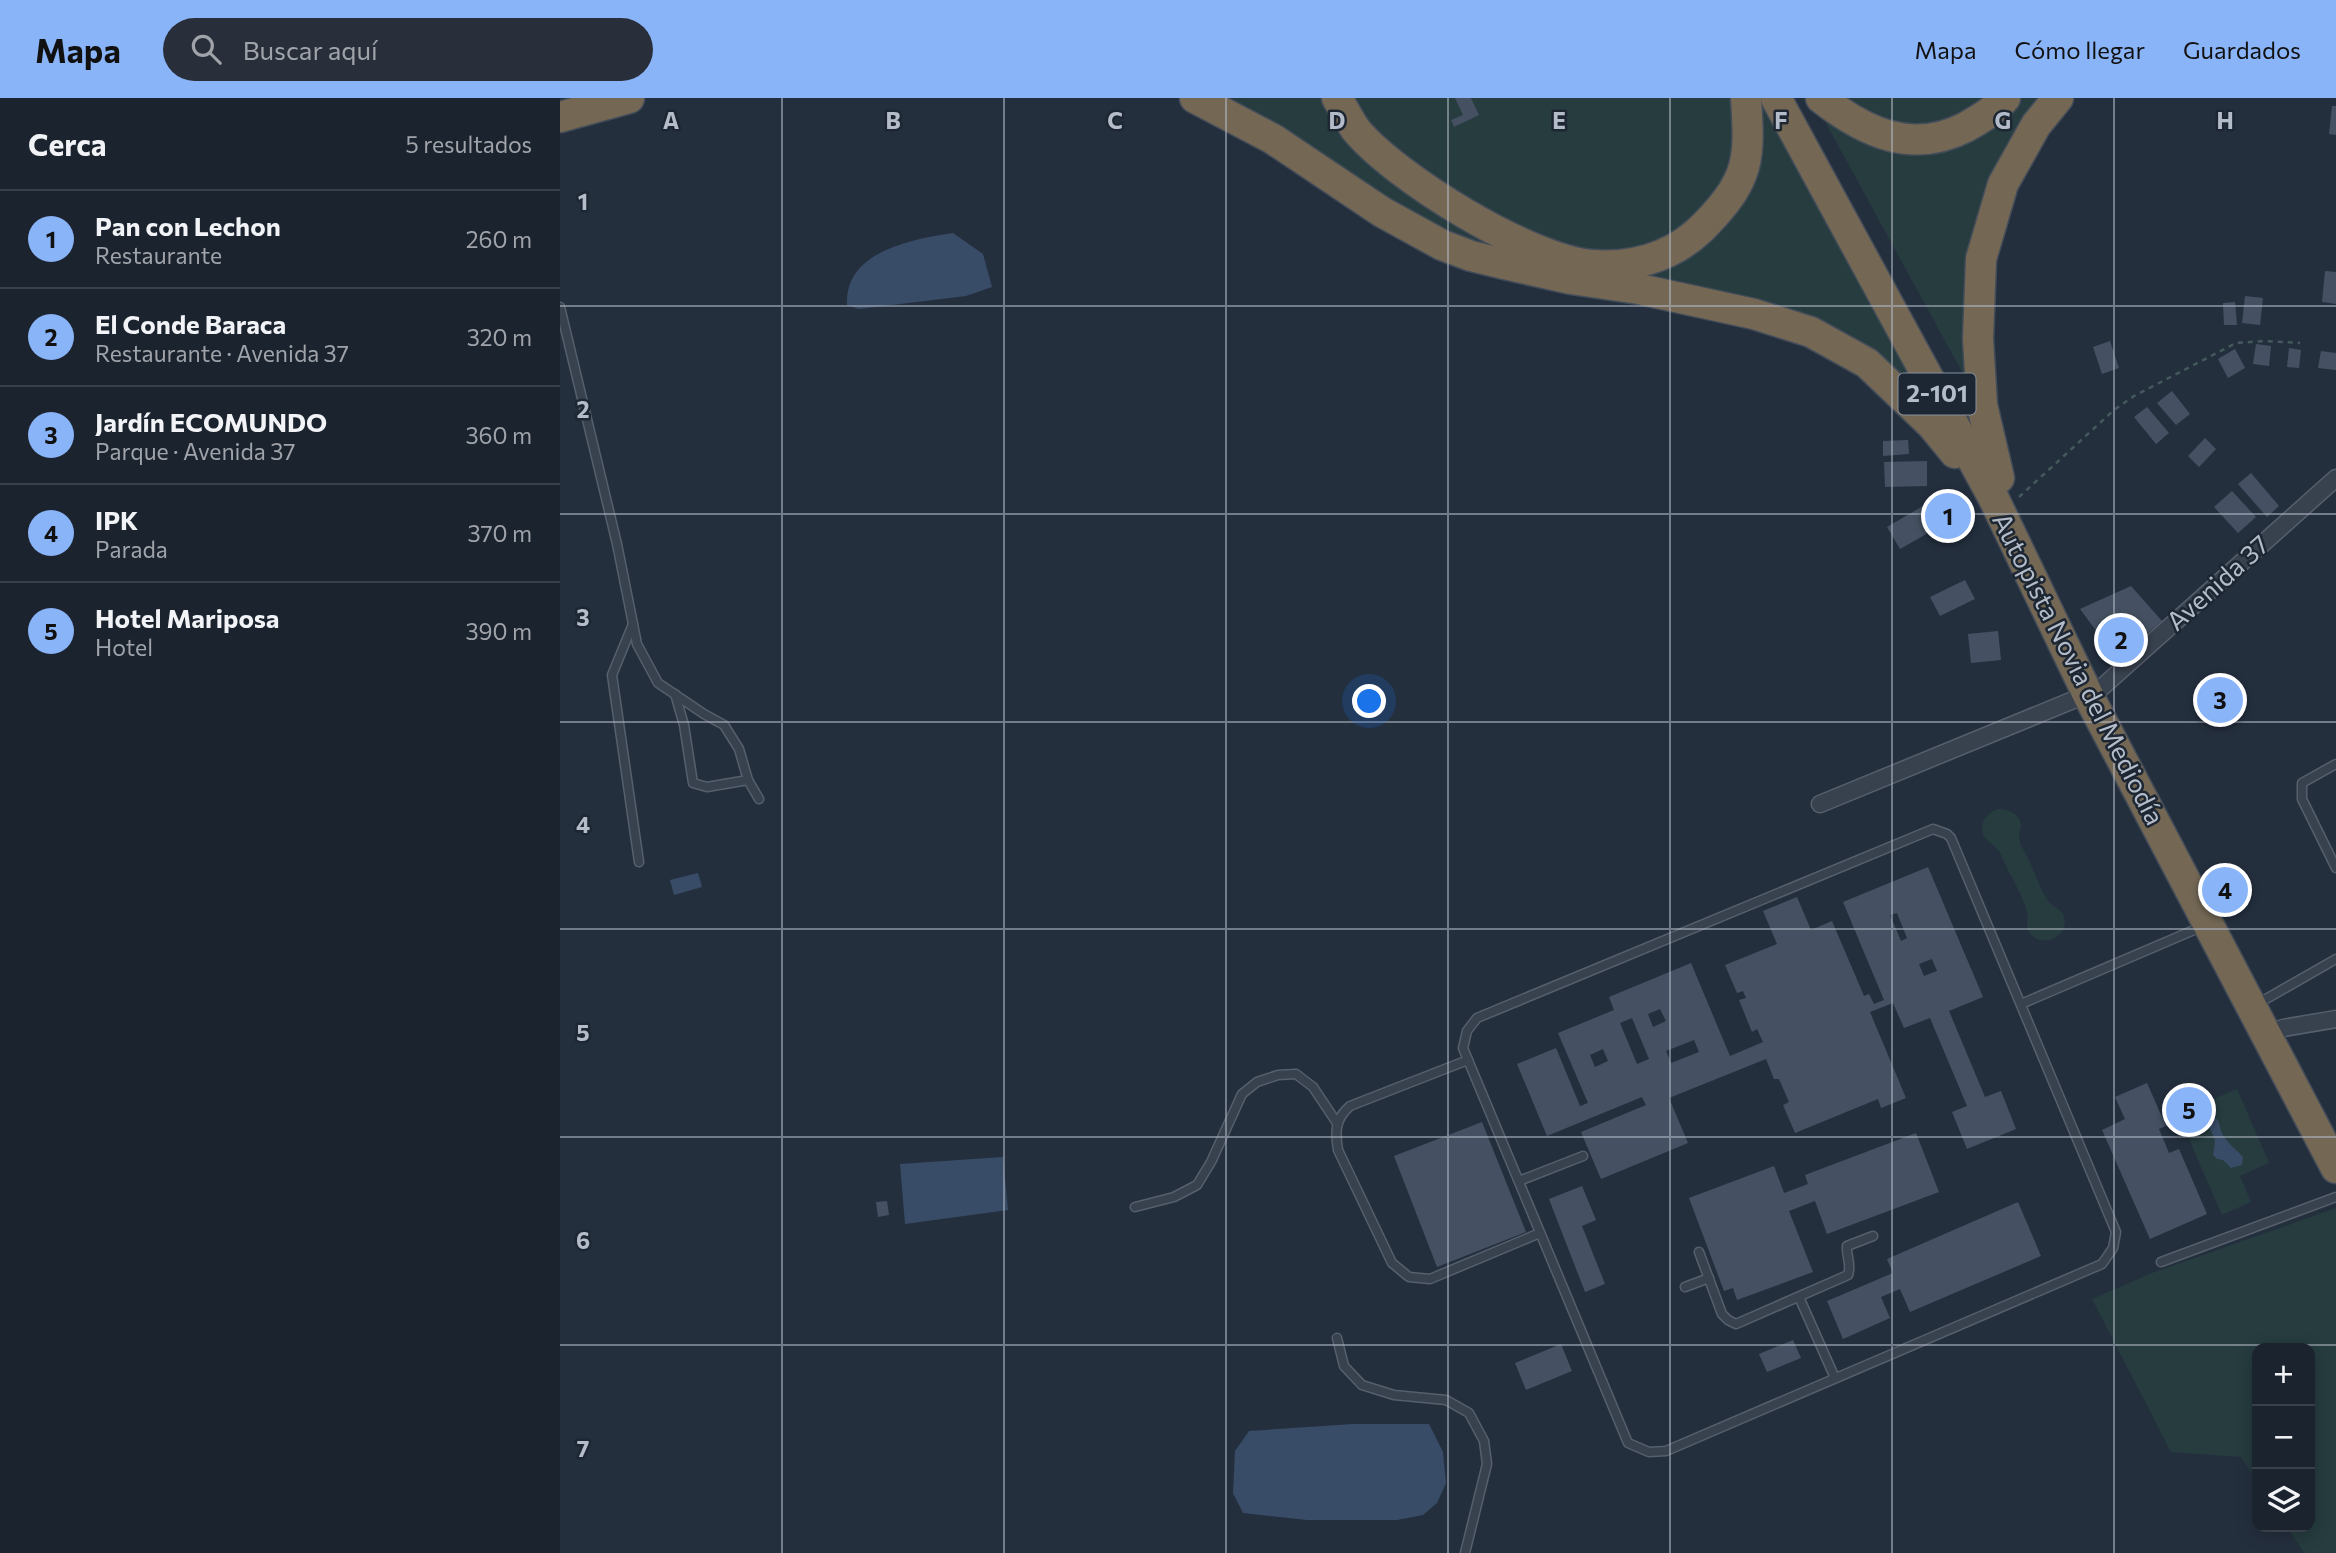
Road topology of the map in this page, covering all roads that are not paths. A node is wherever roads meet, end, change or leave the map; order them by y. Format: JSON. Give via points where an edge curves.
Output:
{"nodes":[{"id":1,"x":629,"y":98,"type":"edge"},
{"id":2,"x":1195,"y":98,"type":"edge"},
{"id":3,"x":1337,"y":98,"type":"edge"},
{"id":4,"x":1746,"y":98,"type":"edge"},
{"id":5,"x":1776,"y":98,"type":"edge"},
{"id":6,"x":1800,"y":98,"type":"edge"},
{"id":7,"x":1821,"y":98,"type":"edge"},
{"id":8,"x":2005,"y":98,"type":"edge"},
{"id":9,"x":2058,"y":98,"type":"edge"},
{"id":10,"x":560,"y":117,"type":"edge"},
{"id":11,"x":560,"y":307,"type":"edge"},
{"id":12,"x":2336,"y":478,"type":"edge"},
{"id":13,"x":2001,"y":493,"type":"junction"},
{"id":14,"x":633,"y":624,"type":"junction"},
{"id":15,"x":2094,"y":692,"type":"junction"},
{"id":16,"x":675,"y":694,"type":"junction"},
{"id":17,"x":2336,"y":764,"type":"edge"},
{"id":18,"x":748,"y":780,"type":"junction"},
{"id":19,"x":759,"y":799,"type":"dead end"},
{"id":20,"x":1820,"y":804,"type":"dead end"},
{"id":21,"x":639,"y":862,"type":"dead end"},
{"id":22,"x":2336,"y":868,"type":"edge"},
{"id":23,"x":2212,"y":923,"type":"junction"},
{"id":24,"x":2336,"y":959,"type":"edge"},
{"id":25,"x":2266,"y":999,"type":"junction"},
{"id":26,"x":2021,"y":1003,"type":"junction"},
{"id":27,"x":2336,"y":1019,"type":"edge"},
{"id":28,"x":2275,"y":1032,"type":"junction"},
{"id":29,"x":1468,"y":1060,"type":"junction"},
{"id":30,"x":1337,"y":1123,"type":"junction"},
{"id":31,"x":2336,"y":1132,"type":"edge"},
{"id":32,"x":1583,"y":1156,"type":"dead end"},
{"id":33,"x":2336,"y":1168,"type":"edge"},
{"id":34,"x":1518,"y":1181,"type":"junction"},
{"id":35,"x":2336,"y":1197,"type":"edge"},
{"id":36,"x":1135,"y":1208,"type":"dead end"},
{"id":37,"x":1540,"y":1233,"type":"junction"},
{"id":38,"x":1873,"y":1236,"type":"dead end"},
{"id":39,"x":1699,"y":1252,"type":"dead end"},
{"id":40,"x":2161,"y":1262,"type":"dead end"},
{"id":41,"x":1709,"y":1278,"type":"junction"},
{"id":42,"x":1685,"y":1287,"type":"dead end"},
{"id":43,"x":1799,"y":1297,"type":"junction"},
{"id":44,"x":1337,"y":1338,"type":"dead end"},
{"id":45,"x":1835,"y":1378,"type":"junction"},
{"id":46,"x":1465,"y":1553,"type":"edge"}],
"edges":[{"from":1,"to":10,"type":"highway"},
{"from":2,"to":13,"type":"highway","via":[[1273,139],[1382,212],[1442,245],[1571,279],[1754,314],[1811,332],[1867,363]]},
{"from":3,"to":4,"type":"highway","via":[[1356,129],[1387,160],[1465,214],[1564,260],[1618,266],[1667,254],[1701,230],[1730,197],[1744,172]]},
{"from":5,"to":13,"type":"highway","name":"Autopista Novia del Mediodía","number":"2-101"},
{"from":6,"to":13,"type":"highway","name":"Autopista Novia del Mediodía","number":"2-101"},
{"from":7,"to":8,"type":"highway","via":[[1877,133],[1910,139],[1959,130]]},
{"from":9,"to":13,"type":"highway","via":[[2036,125],[2003,184],[1981,259],[1978,339],[1982,405]]},
{"from":11,"to":14,"type":"lane"},
{"from":12,"to":15,"type":"street","name":"Avenida 37"},
{"from":13,"to":15,"type":"highway","name":"Autopista Novia del Mediodía","number":"2-101"},
{"from":14,"to":16,"type":"lane","via":[[637,644],[659,683]]},
{"from":14,"to":21,"type":"lane","via":[[612,675]]},
{"from":15,"to":20,"type":"street","name":"Avenida 37"},
{"from":15,"to":23,"type":"highway","name":"Autopista Novia del Mediodía","number":"2-101"},
{"from":15,"to":25,"type":"highway","name":"Autopista Novia del Mediodía","number":"2-101"},
{"from":16,"to":18,"type":"lane","via":[[724,725],[739,749]]},
{"from":16,"to":18,"type":"lane","via":[[693,783],[707,787]]},
{"from":17,"to":22,"type":"lane","via":[[2302,783],[2302,799]]},
{"from":18,"to":19,"type":"lane"},
{"from":23,"to":26,"type":"lane"},
{"from":23,"to":28,"type":"highway","name":"Autopista Novia del Mediodía","number":"2-101"},
{"from":24,"to":25,"type":"lane"},
{"from":25,"to":28,"type":"highway","name":"Autopista Novia del Mediodía","number":"2-101"},
{"from":26,"to":29,"type":"lane","via":[[1951,838],[1933,829],[1478,1017],[1467,1031],[1463,1048]]},
{"from":26,"to":45,"type":"lane","via":[[2116,1232],[2113,1248],[2102,1264]]},
{"from":27,"to":28,"type":"street"},
{"from":28,"to":31,"type":"highway","name":"Autopista Novia del Mediodía","number":"2-101"},
{"from":28,"to":33,"type":"highway","name":"Autopista Novia del Mediodía","number":"2-101"},
{"from":29,"to":30,"type":"lane","via":[[1350,1106]]},
{"from":29,"to":34,"type":"lane"},
{"from":30,"to":36,"type":"lane","via":[[1313,1087],[1296,1074],[1256,1082],[1242,1094],[1197,1185]]},
{"from":30,"to":37,"type":"lane","via":[[1338,1150],[1392,1263],[1409,1277],[1430,1279]]},
{"from":32,"to":34,"type":"lane"},
{"from":34,"to":37,"type":"lane"},
{"from":35,"to":40,"type":"lane"},
{"from":37,"to":45,"type":"lane","via":[[1628,1443],[1649,1452],[1665,1451]]},
{"from":38,"to":43,"type":"lane","via":[[1847,1246],[1848,1275]]},
{"from":39,"to":41,"type":"lane"},
{"from":41,"to":42,"type":"lane"},
{"from":41,"to":43,"type":"lane","via":[[1722,1314],[1736,1324]]},
{"from":43,"to":45,"type":"lane"},
{"from":44,"to":46,"type":"lane","via":[[1345,1366],[1363,1385],[1394,1395],[1446,1400],[1469,1413],[1485,1441],[1487,1464]]}]}
